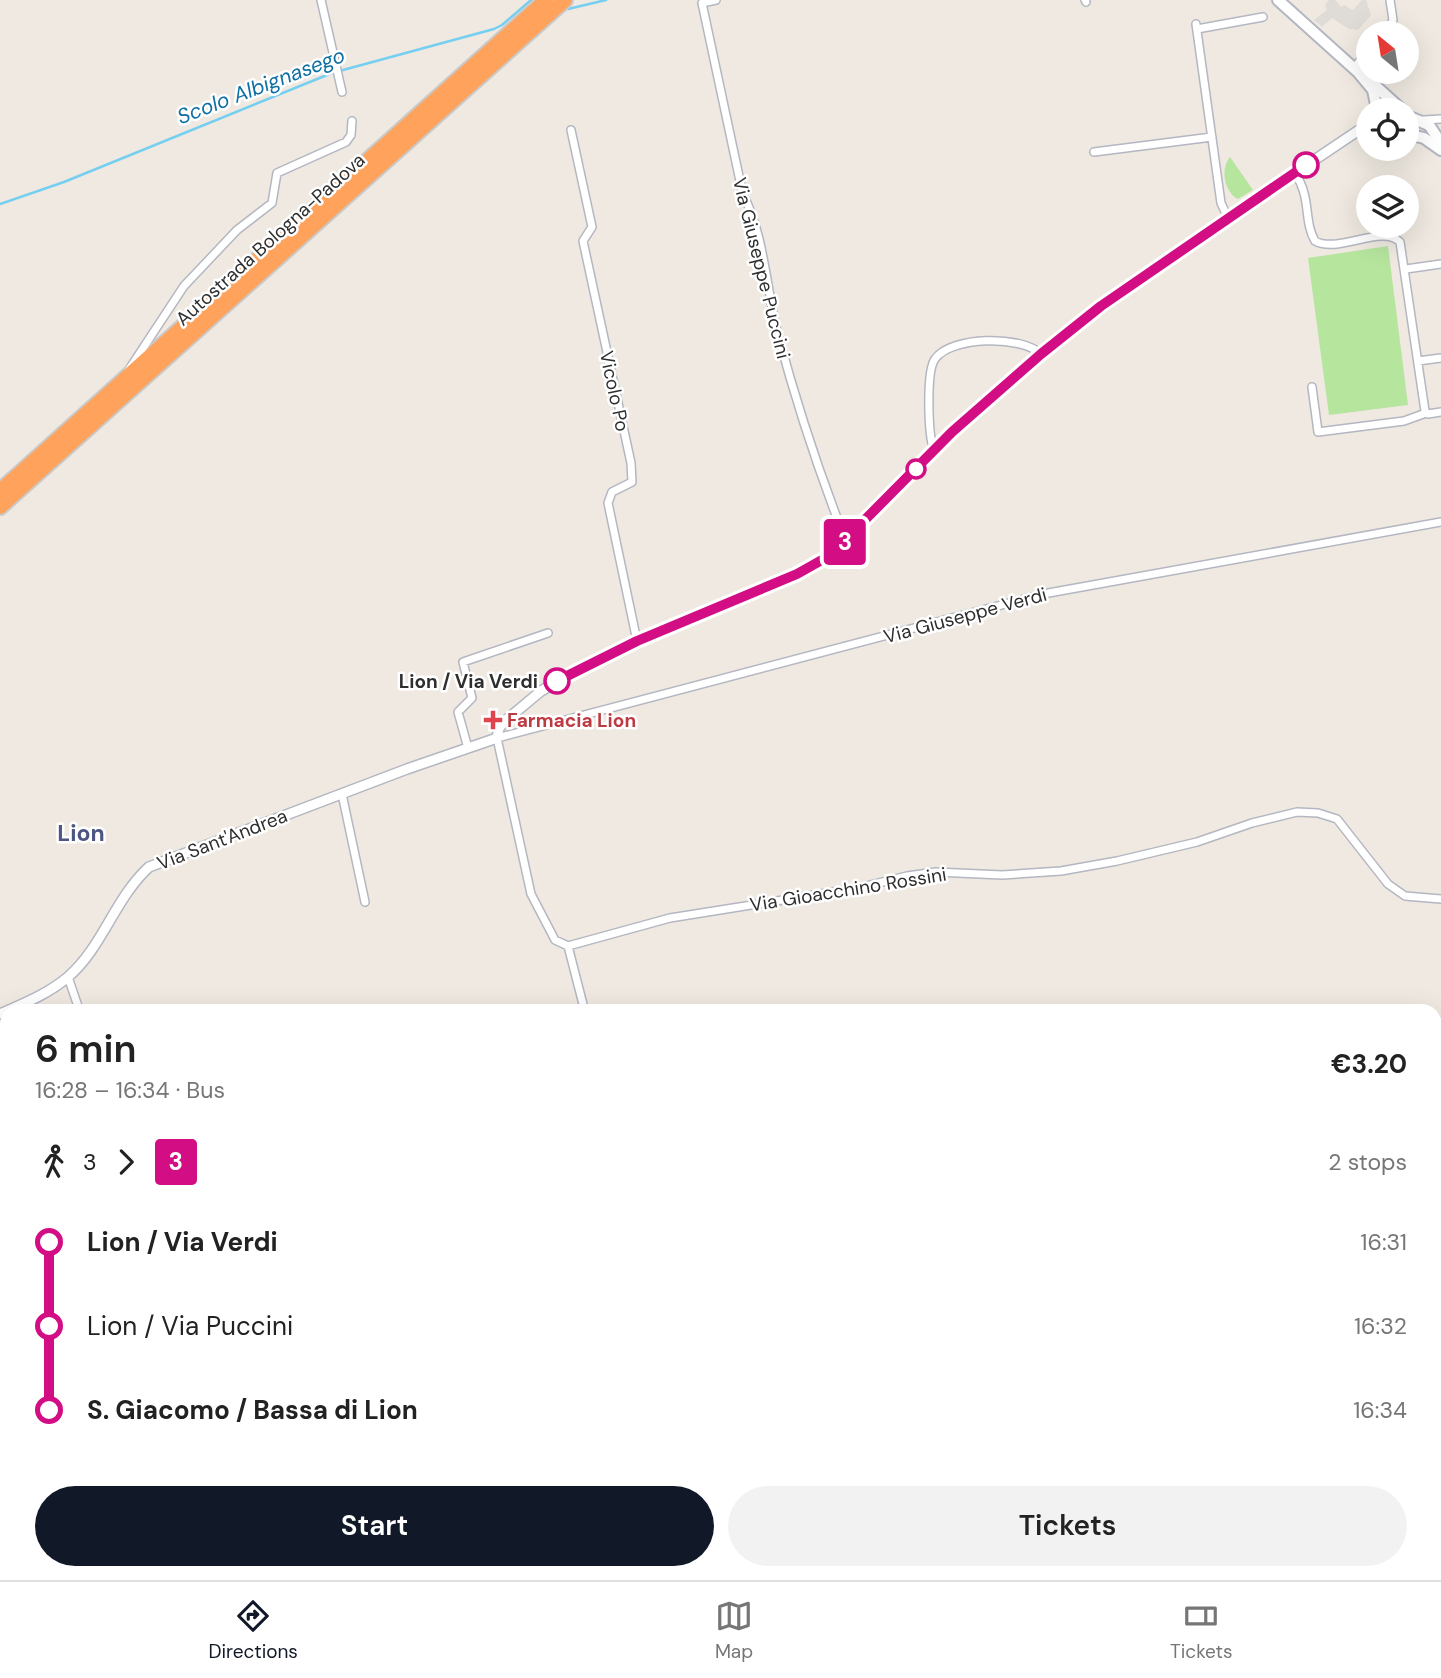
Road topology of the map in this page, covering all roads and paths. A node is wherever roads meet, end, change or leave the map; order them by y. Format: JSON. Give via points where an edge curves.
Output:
{"nodes":[{"id":1,"x":321,"y":0,"type":"edge"},
{"id":2,"x":547,"y":0,"type":"edge"},
{"id":3,"x":565,"y":0,"type":"edge"},
{"id":4,"x":716,"y":0,"type":"edge"},
{"id":5,"x":1278,"y":0,"type":"edge"},
{"id":6,"x":1390,"y":0,"type":"edge"},
{"id":7,"x":1263,"y":17,"type":"dead end"},
{"id":8,"x":1392,"y":21,"type":"edge"},
{"id":9,"x":1356,"y":70,"type":"edge"},
{"id":10,"x":1372,"y":84,"type":"edge"},
{"id":11,"x":342,"y":92,"type":"dead end"},
{"id":12,"x":1388,"y":98,"type":"edge"},
{"id":13,"x":1441,"y":120,"type":"edge"},
{"id":14,"x":352,"y":121,"type":"dead end"},
{"id":15,"x":1420,"y":121,"type":"joint"},
{"id":16,"x":571,"y":130,"type":"dead end"},
{"id":17,"x":1356,"y":134,"type":"edge"},
{"id":18,"x":1419,"y":134,"type":"edge"},
{"id":19,"x":1428,"y":134,"type":"junction"},
{"id":20,"x":1356,"y":136,"type":"edge"},
{"id":21,"x":1212,"y":137,"type":"junction"},
{"id":22,"x":1352,"y":137,"type":"junction"},
{"id":23,"x":1441,"y":143,"type":"edge"},
{"id":24,"x":1441,"y":149,"type":"edge"},
{"id":25,"x":1094,"y":152,"type":"dead end"},
{"id":26,"x":1295,"y":173,"type":"junction"},
{"id":27,"x":1228,"y":218,"type":"junction"},
{"id":28,"x":1441,"y":264,"type":"edge"},
{"id":29,"x":1406,"y":269,"type":"junction"},
{"id":30,"x":1041,"y":354,"type":"junction"},
{"id":31,"x":1441,"y":358,"type":"edge"},
{"id":32,"x":1418,"y":361,"type":"junction"},
{"id":33,"x":124,"y":380,"type":"junction"},
{"id":34,"x":1312,"y":387,"type":"dead end"},
{"id":35,"x":1441,"y":412,"type":"edge"},
{"id":36,"x":1426,"y":413,"type":"junction"},
{"id":37,"x":934,"y":450,"type":"junction"},
{"id":38,"x":0,"y":491,"type":"edge"},
{"id":39,"x":0,"y":507,"type":"edge"},
{"id":40,"x":1441,"y":522,"type":"edge"},
{"id":41,"x":846,"y":541,"type":"junction"},
{"id":42,"x":548,"y":633,"type":"dead end"},
{"id":43,"x":637,"y":641,"type":"junction"},
{"id":44,"x":497,"y":738,"type":"junction"},
{"id":45,"x":468,"y":748,"type":"junction"},
{"id":46,"x":342,"y":794,"type":"junction"},
{"id":47,"x":1441,"y":899,"type":"edge"},
{"id":48,"x":365,"y":902,"type":"dead end"},
{"id":49,"x":568,"y":946,"type":"junction"},
{"id":50,"x":68,"y":977,"type":"junction"},
{"id":51,"x":21,"y":1004,"type":"edge"},
{"id":52,"x":76,"y":1004,"type":"edge"},
{"id":53,"x":583,"y":1004,"type":"edge"}],
"edges":[{"from":1,"to":11,"type":"street"},
{"from":2,"to":33,"type":"highway","name":"Autostrada Bologna-Padova"},
{"from":3,"to":39,"type":"highway","name":"Autostrada Bologna-Padova"},
{"from":4,"to":41,"type":"street","name":"Via Giuseppe Puccini","via":[[702,3],[743,195],[751,210],[790,377]]},
{"from":5,"to":9,"type":"main road"},
{"from":6,"to":8,"type":"street"},
{"from":7,"to":21,"type":"street","via":[[1196,26]]},
{"from":10,"to":12,"type":"main road"},
{"from":13,"to":15,"type":"street"},
{"from":13,"to":19,"type":"street"},
{"from":14,"to":33,"type":"street","via":[[346,142],[277,173],[272,204],[228,239],[184,286]]},
{"from":15,"to":19,"type":"main road","via":[[1429,125]]},
{"from":16,"to":43,"type":"street","name":"Vicolo Po","via":[[592,227],[583,241],[631,463],[632,482],[612,492],[607,503]]},
{"from":17,"to":22,"type":"street"},
{"from":18,"to":19,"type":"main road"},
{"from":19,"to":23,"type":"main road"},
{"from":19,"to":24,"type":"main road"},
{"from":20,"to":22,"type":"street"},
{"from":21,"to":25,"type":"street"},
{"from":21,"to":27,"type":"street","via":[[1221,203]]},
{"from":22,"to":26,"type":"street"},
{"from":26,"to":27,"type":"street"},
{"from":26,"to":29,"type":"street","via":[[1306,192],[1315,241],[1331,244],[1394,237],[1402,247]]},
{"from":27,"to":30,"type":"street","via":[[1101,306]]},
{"from":28,"to":29,"type":"street"},
{"from":29,"to":32,"type":"street"},
{"from":30,"to":37,"type":"street"},
{"from":30,"to":37,"type":"street","via":[[1029,345],[1007,341],[958,345],[941,352],[933,360],[929,378]]},
{"from":31,"to":32,"type":"street"},
{"from":32,"to":36,"type":"street"},
{"from":33,"to":38,"type":"highway","name":"Autostrada Bologna-Padova"},
{"from":34,"to":36,"type":"street","via":[[1318,432],[1404,421]]},
{"from":35,"to":36,"type":"street"},
{"from":37,"to":41,"type":"street"},
{"from":40,"to":44,"type":"street","name":"Via Giuseppe Verdi","via":[[1042,594]]},
{"from":41,"to":43,"type":"street","via":[[797,574]]},
{"from":42,"to":45,"type":"street","via":[[463,662],[472,698],[458,712]]},
{"from":43,"to":44,"type":"street","via":[[541,691],[505,721]]},
{"from":44,"to":45,"type":"street","name":"Via Sant'Andrea"},
{"from":44,"to":49,"type":"street","via":[[531,894],[555,940]]},
{"from":45,"to":46,"type":"street","name":"Via Sant'Andrea"},
{"from":46,"to":48,"type":"street"},
{"from":46,"to":50,"type":"street","name":"Via Sant'Andrea","via":[[149,867],[129,888]]},
{"from":47,"to":49,"type":"street","name":"Via Gioacchino Rossini","via":[[1414,898],[1398,891],[1337,819],[1297,812],[1106,863],[1002,875],[936,872],[907,876],[670,918]]},
{"from":49,"to":53,"type":"street"},
{"from":50,"to":51,"type":"street","name":"Via Sant'Andrea"},
{"from":50,"to":52,"type":"street"}]}
